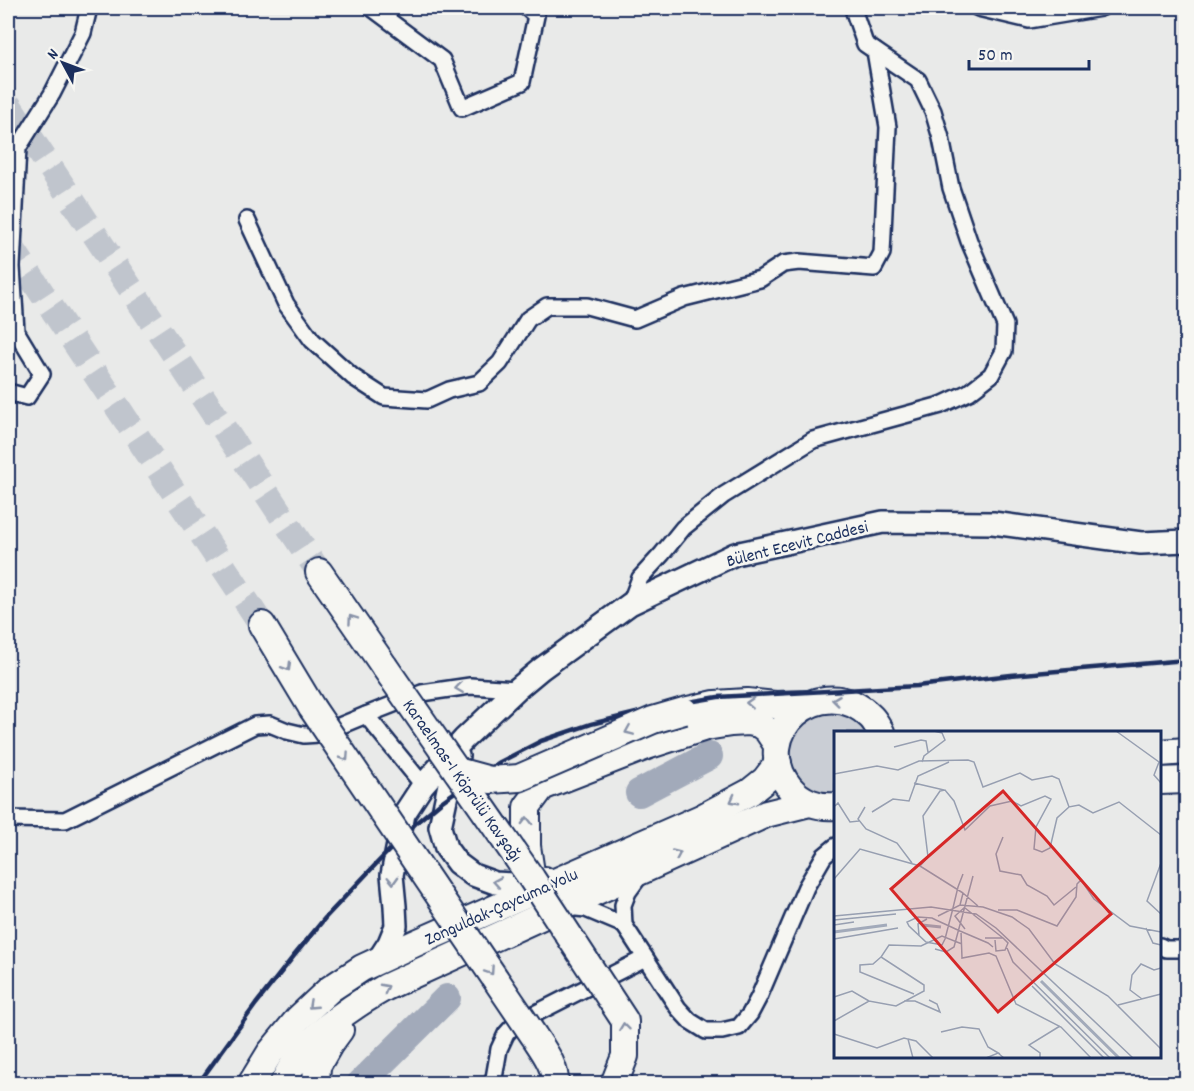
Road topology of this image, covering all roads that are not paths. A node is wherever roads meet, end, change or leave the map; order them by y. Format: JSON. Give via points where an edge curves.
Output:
{"nodes":[{"id":1,"x":89,"y":8,"type":"edge"},
{"id":2,"x":372,"y":8,"type":"edge"},
{"id":3,"x":527,"y":8,"type":"edge"},
{"id":4,"x":856,"y":8,"type":"edge"},
{"id":5,"x":978,"y":8,"type":"edge"},
{"id":6,"x":1101,"y":8,"type":"edge"},
{"id":7,"x":875,"y":51,"type":"junction"},
{"id":8,"x":247,"y":220,"type":"dead end"},
{"id":9,"x":8,"y":392,"type":"edge"},
{"id":10,"x":1186,"y":541,"type":"edge"},
{"id":11,"x":319,"y":572,"type":"tunnel mouth"},
{"id":12,"x":630,"y":604,"type":"junction"},
{"id":13,"x":262,"y":625,"type":"tunnel mouth"},
{"id":14,"x":517,"y":689,"type":"junction"},
{"id":15,"x":808,"y":704,"type":"junction"},
{"id":16,"x":366,"y":714,"type":"junction"},
{"id":17,"x":880,"y":731,"type":"edge"},
{"id":18,"x":464,"y":739,"type":"junction"},
{"id":19,"x":1186,"y":751,"type":"edge"},
{"id":20,"x":1161,"y":753,"type":"edge"},
{"id":21,"x":777,"y":754,"type":"junction"},
{"id":22,"x":457,"y":771,"type":"junction"},
{"id":23,"x":1186,"y":780,"type":"edge"},
{"id":24,"x":1161,"y":781,"type":"edge"},
{"id":25,"x":423,"y":785,"type":"junction"},
{"id":26,"x":810,"y":803,"type":"junction"},
{"id":27,"x":834,"y":806,"type":"edge"},
{"id":28,"x":8,"y":814,"type":"edge"},
{"id":29,"x":8,"y":819,"type":"edge"},
{"id":30,"x":834,"y":848,"type":"edge"},
{"id":31,"x":644,"y":870,"type":"junction"},
{"id":32,"x":576,"y":873,"type":"junction"},
{"id":33,"x":532,"y":879,"type":"junction"},
{"id":34,"x":563,"y":906,"type":"junction"},
{"id":35,"x":624,"y":925,"type":"junction"},
{"id":36,"x":1161,"y":946,"type":"edge"},
{"id":37,"x":1186,"y":949,"type":"edge"},
{"id":38,"x":645,"y":958,"type":"junction"},
{"id":39,"x":378,"y":960,"type":"junction"},
{"id":40,"x":360,"y":1002,"type":"junction"},
{"id":41,"x":250,"y":1083,"type":"edge"},
{"id":42,"x":283,"y":1083,"type":"edge"},
{"id":43,"x":316,"y":1083,"type":"edge"},
{"id":44,"x":493,"y":1083,"type":"edge"},
{"id":45,"x":555,"y":1083,"type":"edge"},
{"id":46,"x":614,"y":1083,"type":"edge"}],
"edges":[{"from":1,"to":9,"type":"street","via":[[83,33],[52,94],[18,148],[12,267],[16,331],[42,374],[27,397]]},
{"from":2,"to":3,"type":"street","via":[[442,60],[462,108],[522,82],[536,16]]},
{"from":4,"to":7,"type":"street","via":[[865,44]]},
{"from":5,"to":6,"type":"street","via":[[1029,20]]},
{"from":7,"to":8,"type":"street","via":[[888,127],[882,254],[874,268],[783,264],[760,279],[684,298],[635,319],[587,306],[547,306],[528,319],[500,363],[479,383],[427,400],[384,397],[353,377],[312,340],[286,304]]},
{"from":7,"to":12,"type":"street","via":[[918,80],[933,111],[951,188],[969,242],[1005,325],[1004,351],[991,375],[969,392],[940,405],[813,440],[724,495],[683,528],[640,578]]},
{"from":10,"to":12,"type":"main road","name":"Bülent Ecevit Caddesi","via":[[1141,543],[993,523],[883,522],[735,554]]},
{"from":22,"to":11,"type":"highway","name":"Karaelmas-1 Köprülü Kavşağı","one_way":true,"bridge":true},
{"from":12,"to":14,"type":"main road","name":"Bülent Ecevit Caddesi"},
{"from":13,"to":45,"type":"highway","one_way":true,"bridge":true,"via":[[312,708],[534,1036],[550,1063]]},
{"from":14,"to":16,"type":"street","one_way":true,"via":[[470,686],[422,693]]},
{"from":14,"to":18,"type":"main road","name":"Bülent Ecevit Caddesi"},
{"from":17,"to":15,"type":"highway","one_way":true,"via":[[860,707],[843,700]]},
{"from":15,"to":21,"type":"highway","name":"Zonguldak-Çaycuma Yolu","via":[[783,728]]},
{"from":15,"to":22,"type":"highway","one_way":true,"bridge":true,"via":[[747,702],[684,711],[653,720],[519,778],[490,780]]},
{"from":16,"to":25,"type":"street"},
{"from":16,"to":29,"type":"street","via":[[320,734],[304,735],[270,724],[255,725],[65,820]]},
{"from":18,"to":25,"type":"main road","name":"Bülent Ecevit Caddesi"},
{"from":32,"to":18,"type":"main road","one_way":true,"via":[[512,884],[495,883],[473,875],[457,863],[446,848],[440,827],[451,775]]},
{"from":19,"to":20,"type":"highway"},
{"from":21,"to":26,"type":"highway","via":[[784,780],[795,794]]},
{"from":21,"to":32,"type":"highway","name":"Zonguldak-Çaycuma Yolu","one_way":true,"via":[[765,780],[750,792]]},
{"from":33,"to":21,"type":"highway","one_way":true,"via":[[526,807],[542,787],[647,746],[706,727],[739,722],[759,724],[767,730]]},
{"from":22,"to":33,"type":"highway","name":"Karaelmas-1 Köprülü Kavşağı","bridge":true},
{"from":23,"to":24,"type":"highway"},
{"from":25,"to":39,"type":"main road","name":"Bülent Ecevit Caddesi","one_way":true,"via":[[404,814],[392,875],[396,926]]},
{"from":26,"to":27,"type":"highway"},
{"from":31,"to":26,"type":"highway","name":"Zonguldak-Çaycuma Yolu","one_way":true,"via":[[766,814]]},
{"from":28,"to":29,"type":"street"},
{"from":30,"to":38,"type":"street","via":[[824,856],[806,887],[759,997],[739,1027],[706,1031],[690,1021]]},
{"from":31,"to":34,"type":"highway","name":"Zonguldak-Çaycuma Yolu"},
{"from":31,"to":35,"type":"street","via":[[623,905]]},
{"from":32,"to":39,"type":"highway","name":"Zonguldak-Çaycuma Yolu"},
{"from":46,"to":33,"type":"highway","name":"Karaelmas-1 Köprülü Kavşağı","one_way":true,"bridge":true,"via":[[625,1056],[625,1021]]},
{"from":34,"to":35,"type":"street","via":[[585,909]]},
{"from":40,"to":34,"type":"highway","name":"Zonguldak-Çaycuma Yolu","one_way":true},
{"from":35,"to":38,"type":"street"},
{"from":36,"to":37,"type":"street"},
{"from":38,"to":44,"type":"street","via":[[515,1024],[499,1049]]},
{"from":39,"to":41,"type":"highway","name":"Zonguldak-Çaycuma Yolu","one_way":true,"via":[[330,989],[298,1019]]},
{"from":40,"to":42,"type":"highway","name":"Zonguldak-Çaycuma Yolu","via":[[303,1052]]},
{"from":40,"to":43,"type":"highway","via":[[317,1066]]}]}
